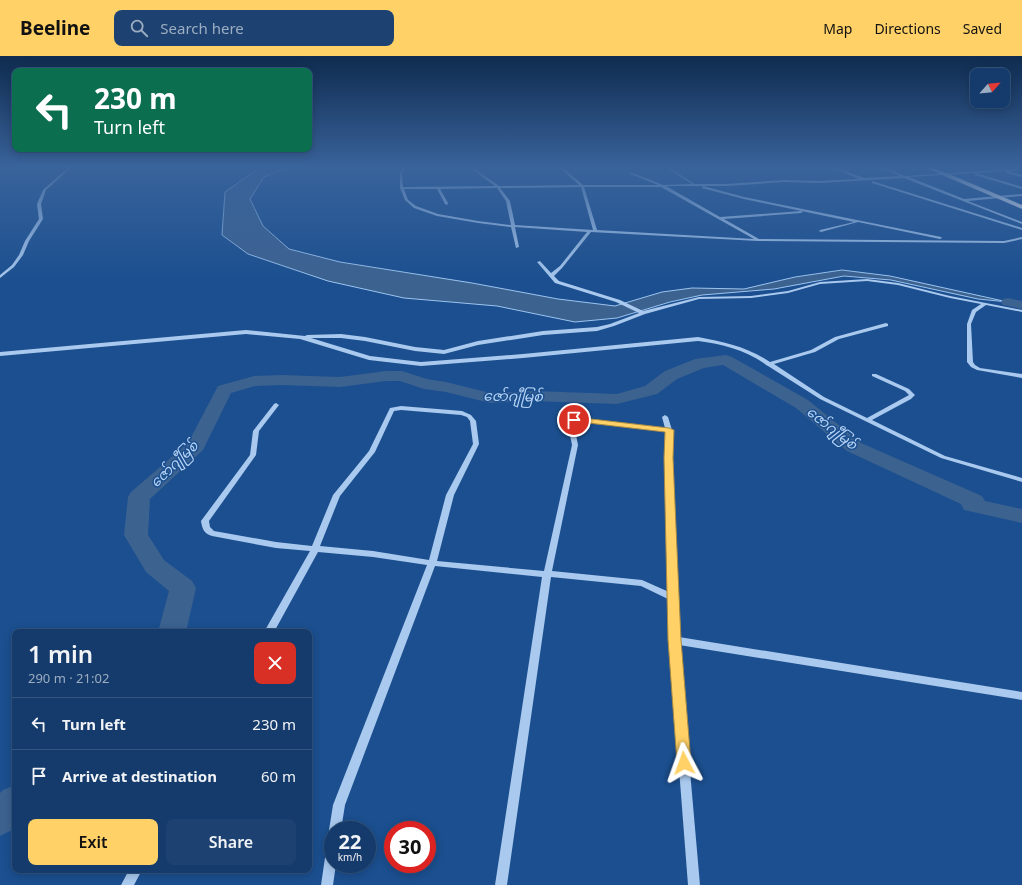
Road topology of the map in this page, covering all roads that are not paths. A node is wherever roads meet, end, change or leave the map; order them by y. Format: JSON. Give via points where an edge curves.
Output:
{"nodes":[{"id":1,"x":39,"y":205,"type":"edge"},
{"id":2,"x":412,"y":205,"type":"edge"},
{"id":3,"x":509,"y":205,"type":"edge"},
{"id":4,"x":587,"y":205,"type":"edge"},
{"id":5,"x":696,"y":205,"type":"edge"},
{"id":6,"x":778,"y":205,"type":"edge"},
{"id":7,"x":946,"y":205,"type":"edge"},
{"id":8,"x":975,"y":205,"type":"edge"},
{"id":9,"x":810,"y":211,"type":"junction"},
{"id":10,"x":720,"y":218,"type":"junction"},
{"id":11,"x":861,"y":221,"type":"junction"},
{"id":12,"x":1022,"y":223,"type":"edge"},
{"id":13,"x":514,"y":226,"type":"junction"},
{"id":14,"x":1022,"y":229,"type":"edge"},
{"id":15,"x":590,"y":231,"type":"junction"},
{"id":16,"x":595,"y":231,"type":"junction"},
{"id":17,"x":820,"y":231,"type":"dead end"},
{"id":18,"x":1022,"y":238,"type":"edge"},
{"id":19,"x":758,"y":240,"type":"junction"},
{"id":20,"x":957,"y":241,"type":"junction"},
{"id":21,"x":517,"y":247,"type":"dead end"},
{"id":22,"x":539,"y":262,"type":"dead end"},
{"id":23,"x":551,"y":276,"type":"junction"},
{"id":24,"x":0,"y":277,"type":"edge"},
{"id":25,"x":985,"y":304,"type":"junction"},
{"id":26,"x":1022,"y":311,"type":"edge"},
{"id":27,"x":642,"y":312,"type":"junction"},
{"id":28,"x":886,"y":325,"type":"dead end"},
{"id":29,"x":301,"y":337,"type":"junction"},
{"id":30,"x":0,"y":354,"type":"edge"},
{"id":31,"x":768,"y":364,"type":"junction"},
{"id":32,"x":874,"y":375,"type":"dead end"},
{"id":33,"x":1022,"y":376,"type":"edge"},
{"id":34,"x":276,"y":405,"type":"dead end"},
{"id":35,"x":665,"y":417,"type":"dead end"},
{"id":36,"x":868,"y":420,"type":"junction"},
{"id":37,"x":669,"y":430,"type":"junction"},
{"id":38,"x":1022,"y":480,"type":"edge"},
{"id":39,"x":315,"y":549,"type":"junction"},
{"id":40,"x":432,"y":563,"type":"junction"},
{"id":41,"x":547,"y":574,"type":"junction"},
{"id":42,"x":674,"y":598,"type":"junction"},
{"id":43,"x":271,"y":629,"type":"edge"},
{"id":44,"x":674,"y":640,"type":"junction"},
{"id":45,"x":1022,"y":696,"type":"edge"},
{"id":46,"x":336,"y":821,"type":"edge"},
{"id":47,"x":134,"y":873,"type":"edge"},
{"id":48,"x":328,"y":873,"type":"edge"},
{"id":49,"x":127,"y":885,"type":"edge"},
{"id":50,"x":326,"y":885,"type":"edge"},
{"id":51,"x":501,"y":885,"type":"edge"},
{"id":52,"x":694,"y":885,"type":"edge"}],
"edges":[{"from":1,"to":24,"type":"street","via":[[41,219],[21,255]]},
{"from":2,"to":13,"type":"street","via":[[437,215]]},
{"from":3,"to":13,"type":"street"},
{"from":4,"to":16,"type":"street"},
{"from":5,"to":10,"type":"street"},
{"from":6,"to":9,"type":"street"},
{"from":7,"to":14,"type":"street"},
{"from":8,"to":12,"type":"street"},
{"from":9,"to":10,"type":"street"},
{"from":9,"to":11,"type":"street"},
{"from":10,"to":19,"type":"street"},
{"from":11,"to":17,"type":"street"},
{"from":11,"to":20,"type":"street"},
{"from":13,"to":15,"type":"street"},
{"from":13,"to":21,"type":"street"},
{"from":15,"to":16,"type":"street"},
{"from":15,"to":23,"type":"street"},
{"from":16,"to":19,"type":"street"},
{"from":18,"to":20,"type":"street","via":[[1004,242]]},
{"from":19,"to":20,"type":"street"},
{"from":22,"to":23,"type":"street"},
{"from":23,"to":27,"type":"street","via":[[562,284]]},
{"from":25,"to":26,"type":"street"},
{"from":25,"to":27,"type":"street","via":[[898,284],[867,280],[820,283],[751,298],[699,298]]},
{"from":25,"to":33,"type":"street","via":[[974,311],[969,324],[970,362],[979,369]]},
{"from":27,"to":29,"type":"street","via":[[612,325],[520,336],[444,352],[347,337]]},
{"from":28,"to":31,"type":"street","via":[[837,338],[813,351]]},
{"from":29,"to":30,"type":"street","via":[[246,332]]},
{"from":29,"to":31,"type":"street","via":[[369,358],[421,364],[698,338],[743,350]]},
{"from":31,"to":36,"type":"street","via":[[822,398]]},
{"from":32,"to":36,"type":"street","via":[[907,390],[912,395]]},
{"from":34,"to":39,"type":"street","via":[[256,431],[253,455],[205,521],[206,528],[212,533],[276,545]]},
{"from":35,"to":37,"type":"street"},
{"from":36,"to":38,"type":"street","via":[[943,457]]},
{"from":37,"to":41,"type":"street","via":[[584,420],[572,421],[575,445]]},
{"from":37,"to":42,"type":"street"},
{"from":39,"to":40,"type":"street"},
{"from":39,"to":40,"type":"street","via":[[337,495],[372,452],[392,409],[462,413],[473,421],[476,444],[450,495]]},
{"from":39,"to":43,"type":"street"},
{"from":40,"to":41,"type":"street"},
{"from":40,"to":46,"type":"street","via":[[339,805]]},
{"from":41,"to":42,"type":"street","via":[[642,583]]},
{"from":41,"to":51,"type":"street"},
{"from":42,"to":44,"type":"street"},
{"from":44,"to":45,"type":"street"},
{"from":44,"to":52,"type":"street"},
{"from":47,"to":49,"type":"street"},
{"from":48,"to":50,"type":"street"}]}
